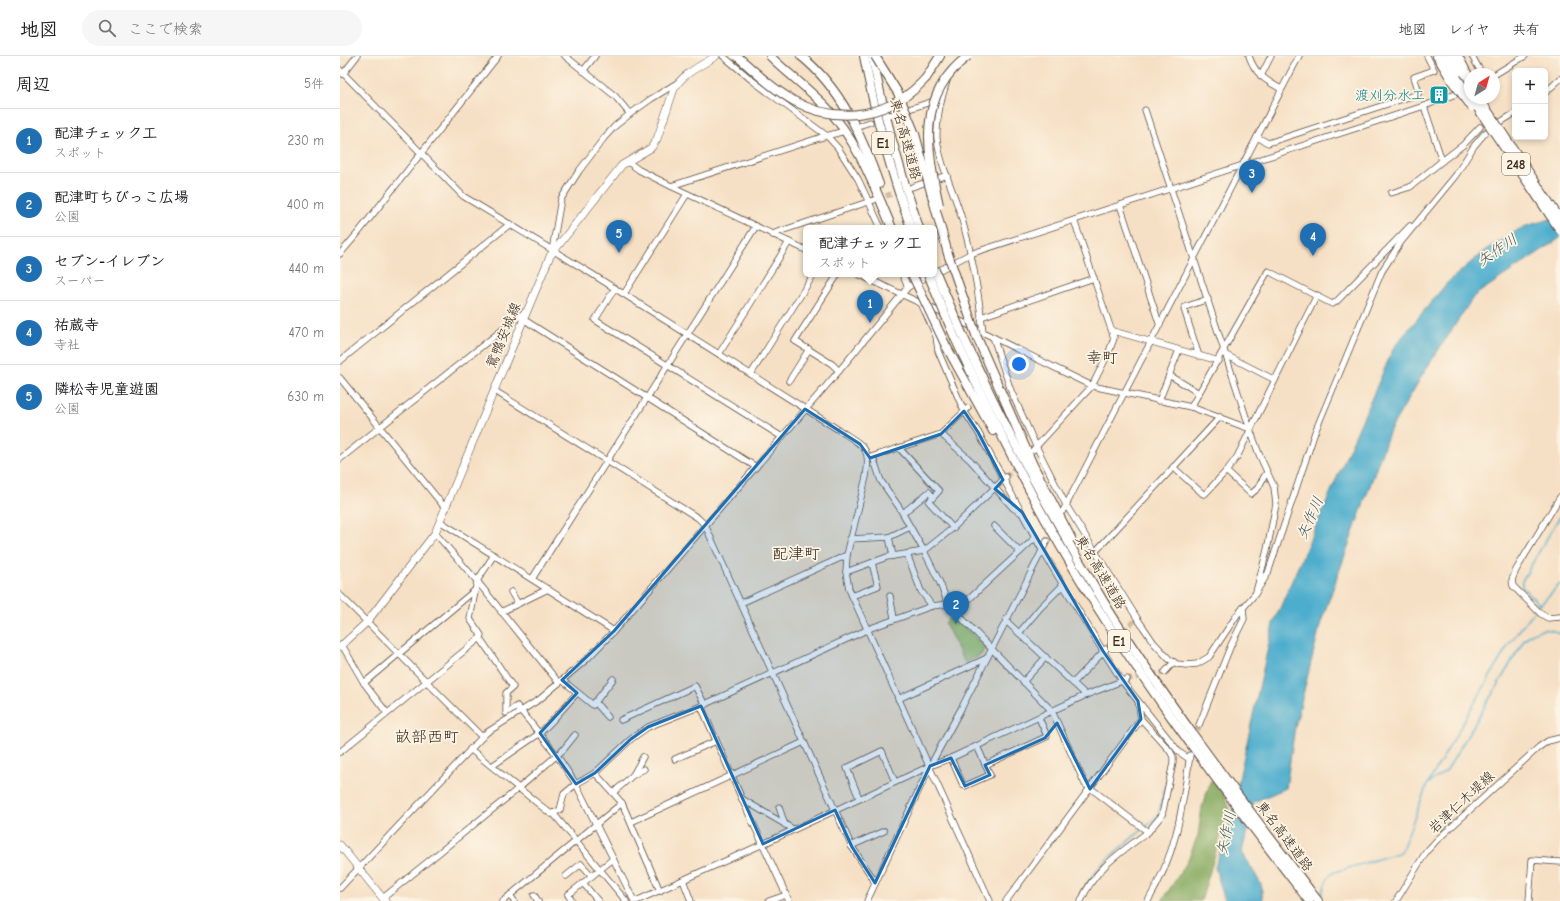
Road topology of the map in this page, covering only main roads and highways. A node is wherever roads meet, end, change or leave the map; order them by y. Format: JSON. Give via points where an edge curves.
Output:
{"nodes":[{"id":1,"x":716,"y":56,"type":"edge"},
{"id":2,"x":737,"y":56,"type":"edge"},
{"id":3,"x":770,"y":56,"type":"edge"},
{"id":4,"x":801,"y":56,"type":"edge"},
{"id":5,"x":864,"y":56,"type":"edge"},
{"id":6,"x":874,"y":56,"type":"edge"},
{"id":7,"x":940,"y":56,"type":"edge"},
{"id":8,"x":968,"y":56,"type":"edge"},
{"id":9,"x":1437,"y":56,"type":"edge"},
{"id":10,"x":1445,"y":56,"type":"edge"},
{"id":11,"x":1452,"y":56,"type":"edge"},
{"id":12,"x":1458,"y":56,"type":"edge"},
{"id":13,"x":1461,"y":77,"type":"edge"},
{"id":14,"x":1475,"y":104,"type":"edge"},
{"id":15,"x":1484,"y":104,"type":"edge"},
{"id":16,"x":1489,"y":124,"type":"junction"},
{"id":17,"x":1560,"y":219,"type":"edge"},
{"id":18,"x":892,"y":225,"type":"edge"},
{"id":19,"x":892,"y":225,"type":"edge"},
{"id":20,"x":910,"y":225,"type":"edge"},
{"id":21,"x":919,"y":225,"type":"edge"},
{"id":22,"x":1560,"y":230,"type":"edge"},
{"id":23,"x":937,"y":276,"type":"edge"},
{"id":24,"x":913,"y":277,"type":"edge"},
{"id":25,"x":929,"y":277,"type":"edge"},
{"id":26,"x":959,"y":287,"type":"junction"},
{"id":27,"x":959,"y":337,"type":"junction"},
{"id":28,"x":1038,"y":507,"type":"junction"},
{"id":29,"x":1109,"y":610,"type":"junction"},
{"id":30,"x":341,"y":646,"type":"edge"},
{"id":31,"x":341,"y":847,"type":"edge"},
{"id":32,"x":384,"y":900,"type":"edge"},
{"id":33,"x":1309,"y":901,"type":"edge"},
{"id":34,"x":1318,"y":901,"type":"edge"}],
"edges":[{"from":1,"to":30,"type":"main road","name":"鴛鴨安城線","via":[[677,83],[657,139],[651,148],[622,165],[554,250],[526,311],[441,522],[424,550],[367,622]]},
{"from":2,"to":7,"type":"highway","bridge":true,"via":[[794,101],[825,113],[842,116],[871,113],[888,107],[926,78]]},
{"from":3,"to":18,"type":"highway","via":[[817,98],[840,124],[864,162]]},
{"from":4,"to":19,"type":"highway","via":[[828,82],[851,117],[867,150]]},
{"from":5,"to":20,"type":"highway","name":"東名高速道路","number":"E1","via":[[881,136]]},
{"from":6,"to":21,"type":"highway","name":"東名高速道路","number":"E1","via":[[890,133]]},
{"from":6,"to":26,"type":"highway","bridge":true,"via":[[898,93],[915,134]]},
{"from":8,"to":26,"type":"highway","bridge":true,"via":[[953,70],[938,91],[928,133],[933,178]]},
{"from":9,"to":13,"type":"highway","number":"248"},
{"from":10,"to":13,"type":"highway","number":"248"},
{"from":11,"to":13,"type":"highway","number":"248"},
{"from":12,"to":13,"type":"highway","number":"248"},
{"from":13,"to":16,"type":"highway","number":"248","bridge":true,"via":[[1478,115]]},
{"from":14,"to":16,"type":"highway","number":"248","bridge":true},
{"from":15,"to":17,"type":"highway","number":"248","bridge":true},
{"from":16,"to":22,"type":"highway","number":"248","bridge":true},
{"from":23,"to":27,"type":"highway","name":"東名高速道路","number":"E1","bridge":true},
{"from":24,"to":28,"type":"highway","bridge":true,"via":[[979,407]]},
{"from":25,"to":27,"type":"highway","name":"東名高速道路","number":"E1","bridge":true},
{"from":26,"to":29,"type":"highway","bridge":true,"via":[[1033,466]]},
{"from":27,"to":28,"type":"highway","name":"東名高速道路","number":"E1","via":[[989,412]]},
{"from":27,"to":29,"type":"highway","name":"東名高速道路","number":"E1","via":[[1045,503]]},
{"from":28,"to":33,"type":"highway","name":"東名高速道路","number":"E1","via":[[1117,638],[1209,768]]},
{"from":29,"to":34,"type":"highway","name":"東名高速道路","number":"E1","via":[[1212,760]]},
{"from":31,"to":32,"type":"main road"}]}
